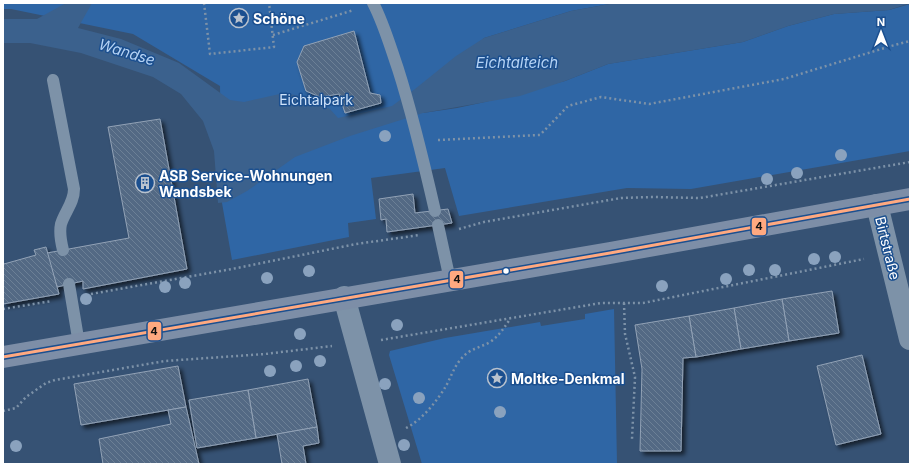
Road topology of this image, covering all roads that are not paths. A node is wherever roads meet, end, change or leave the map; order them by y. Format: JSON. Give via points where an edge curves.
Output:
{"nodes":[{"id":1,"x":373,"y":3,"type":"edge"},
{"id":2,"x":53,"y":80,"type":"dead end"},
{"id":3,"x":910,"y":199,"type":"edge"},
{"id":4,"x":877,"y":205,"type":"junction"},
{"id":5,"x":435,"y":211,"type":"dead end"},
{"id":6,"x":438,"y":225,"type":"dead end"},
{"id":7,"x":63,"y":250,"type":"dead end"},
{"id":8,"x":450,"y":280,"type":"junction"},
{"id":9,"x":69,"y":284,"type":"dead end"},
{"id":10,"x":344,"y":297,"type":"junction"},
{"id":11,"x":910,"y":338,"type":"edge"},
{"id":12,"x":79,"y":344,"type":"junction"},
{"id":13,"x":3,"y":357,"type":"edge"},
{"id":14,"x":390,"y":464,"type":"edge"}],
"edges":[{"from":1,"to":5,"type":"lane","via":[[382,21],[404,88],[420,142]]},
{"from":2,"to":7,"type":"lane","via":[[74,189],[72,203],[61,226]]},
{"from":3,"to":4,"type":"main road"},
{"from":4,"to":8,"type":"main road"},
{"from":4,"to":11,"type":"street","name":"Birtstraße"},
{"from":6,"to":8,"type":"lane"},
{"from":8,"to":10,"type":"main road"},
{"from":9,"to":12,"type":"lane"},
{"from":10,"to":12,"type":"main road"},
{"from":10,"to":14,"type":"street"},
{"from":12,"to":13,"type":"main road"}]}
